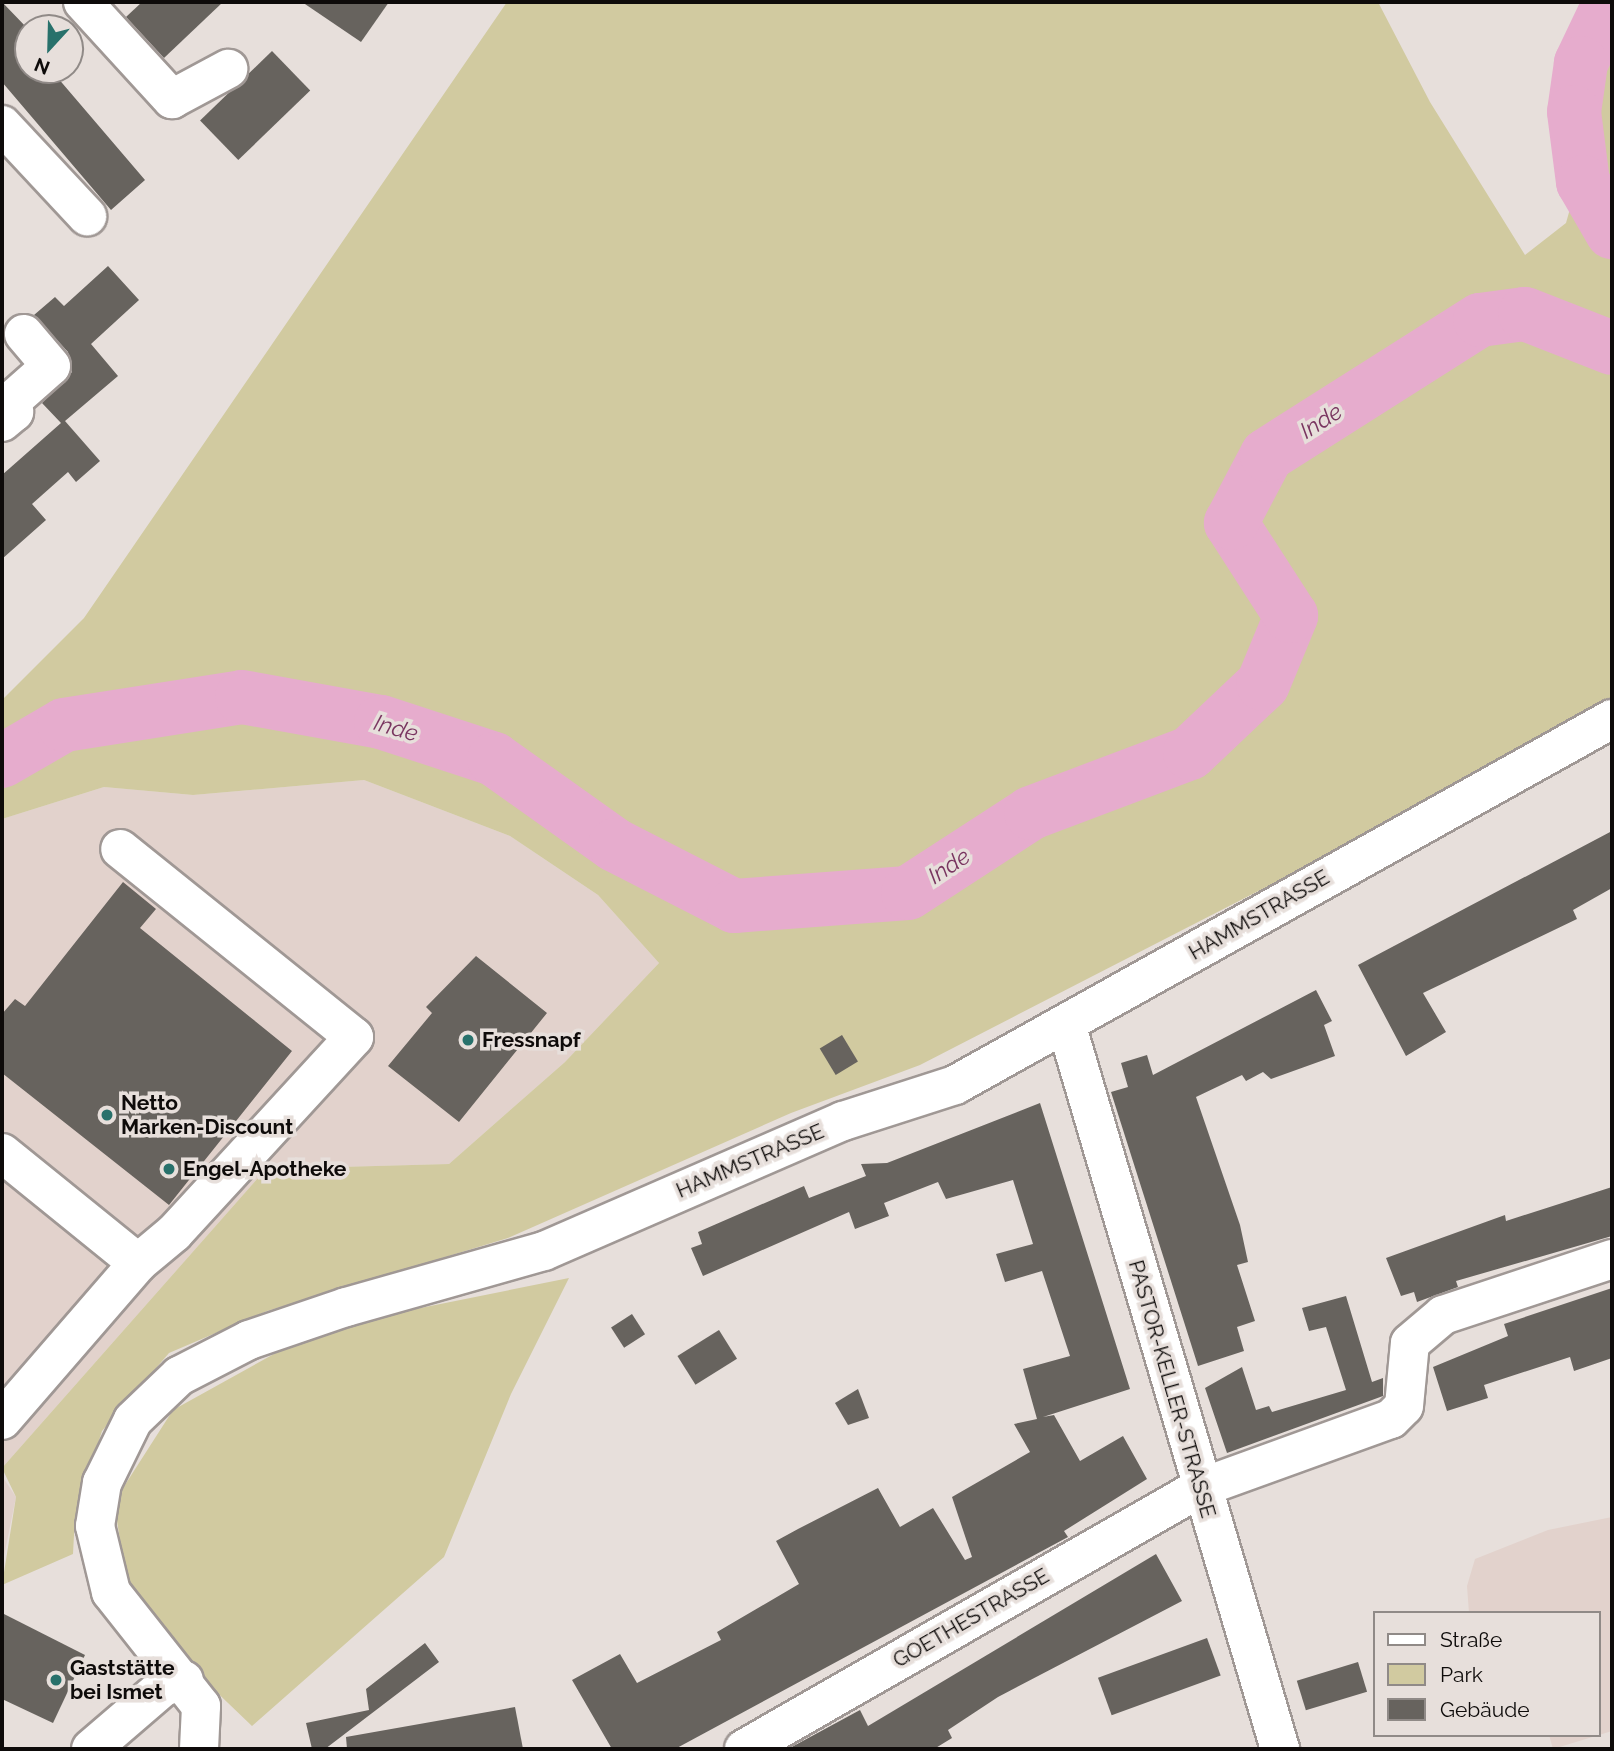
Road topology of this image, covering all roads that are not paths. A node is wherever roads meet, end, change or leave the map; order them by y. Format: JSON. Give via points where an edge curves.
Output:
{"nodes":[{"id":1,"x":83,"y":2,"type":"edge"},
{"id":2,"x":228,"y":69,"type":"dead end"},
{"id":3,"x":2,"y":125,"type":"edge"},
{"id":4,"x":87,"y":216,"type":"dead end"},
{"id":5,"x":24,"y":334,"type":"dead end"},
{"id":6,"x":8,"y":417,"type":"edge"},
{"id":7,"x":1612,"y":719,"type":"edge"},
{"id":8,"x":120,"y":849,"type":"dead end"},
{"id":9,"x":1067,"y":1027,"type":"junction"},
{"id":10,"x":2,"y":1153,"type":"edge"},
{"id":11,"x":1612,"y":1259,"type":"edge"},
{"id":12,"x":138,"y":1264,"type":"junction"},
{"id":13,"x":2,"y":1420,"type":"edge"},
{"id":14,"x":1200,"y":1488,"type":"junction"},
{"id":15,"x":184,"y":1680,"type":"junction"},
{"id":16,"x":91,"y":1749,"type":"edge"},
{"id":17,"x":199,"y":1749,"type":"edge"},
{"id":18,"x":744,"y":1749,"type":"edge"},
{"id":19,"x":1280,"y":1749,"type":"edge"}],
"edges":[{"from":1,"to":2,"type":"street","via":[[172,99]]},
{"from":3,"to":4,"type":"street"},
{"from":5,"to":6,"type":"street","via":[[51,366],[8,404]]},
{"from":7,"to":9,"type":"street","name":"HAMMSTRASSE"},
{"from":8,"to":12,"type":"street","via":[[354,1037]]},
{"from":9,"to":14,"type":"street","name":"PASTOR-KELLER-STRASSE"},
{"from":9,"to":15,"type":"street","name":"HAMMSTRASSE","via":[[955,1085],[843,1121],[544,1251],[273,1332],[179,1376],[133,1420],[102,1483],[96,1526],[111,1592]]},
{"from":10,"to":12,"type":"street"},
{"from":11,"to":14,"type":"street","name":"GOETHESTRASSE","via":[[1443,1315],[1410,1343],[1404,1406],[1391,1419]]},
{"from":12,"to":13,"type":"street"},
{"from":14,"to":18,"type":"street","name":"GOETHESTRASSE"},
{"from":14,"to":19,"type":"street","name":"PASTOR-KELLER-STRASSE"},
{"from":15,"to":16,"type":"street","via":[[163,1687]]},
{"from":15,"to":17,"type":"street","name":"HAMMSTRASSE","via":[[201,1706]]}]}
